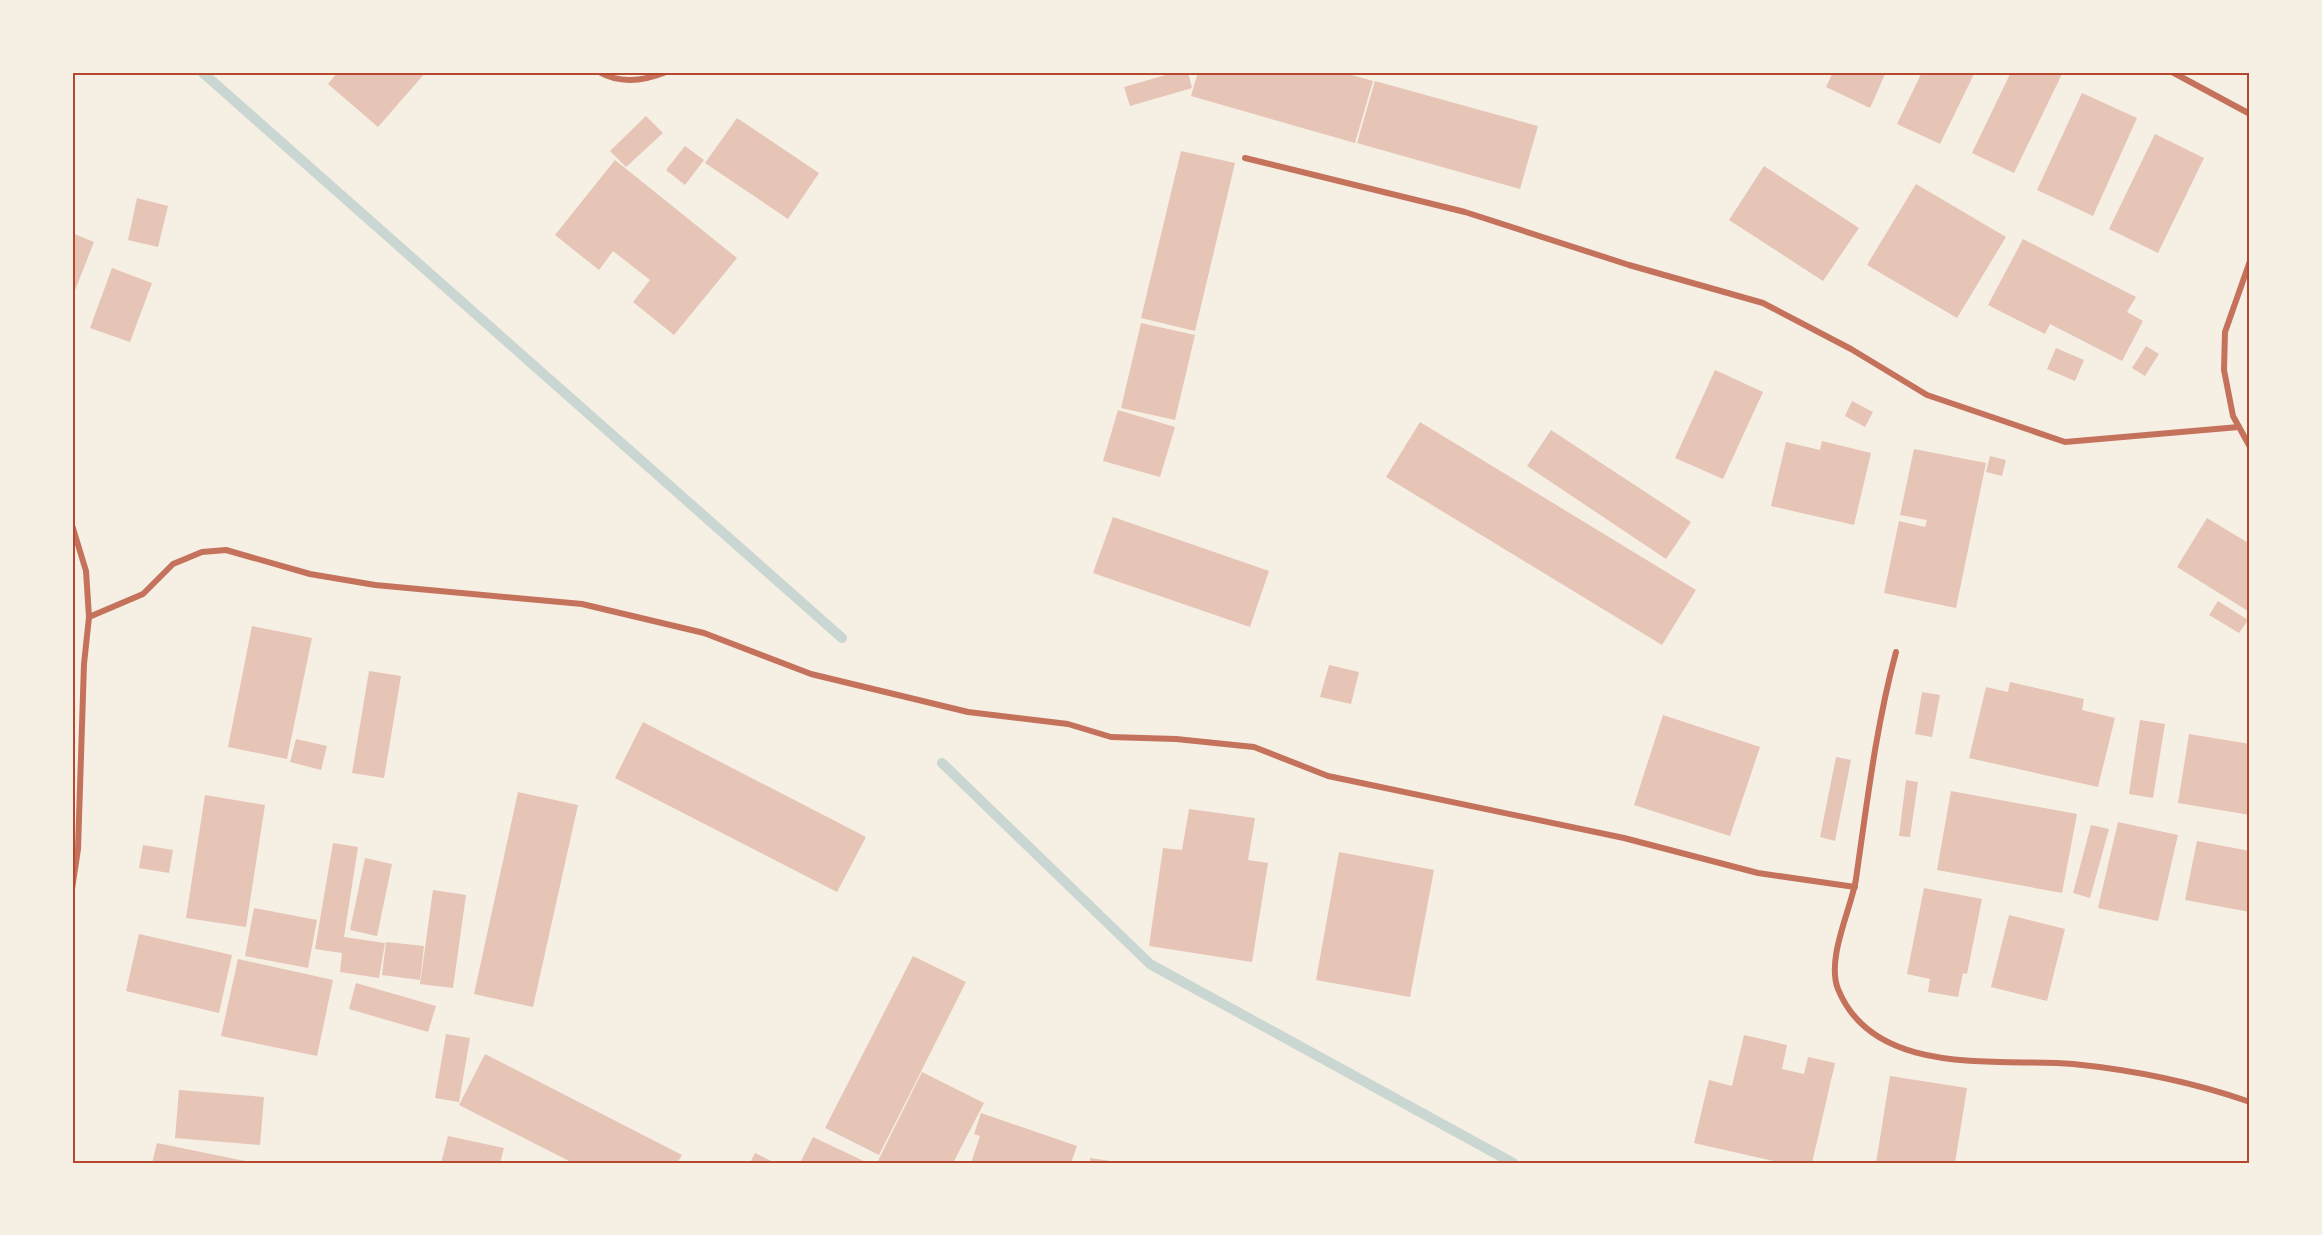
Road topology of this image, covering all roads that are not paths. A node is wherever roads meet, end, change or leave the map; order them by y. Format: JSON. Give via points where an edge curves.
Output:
{"nodes":[{"id":1,"x":599,"y":72,"type":"edge"},
{"id":2,"x":666,"y":72,"type":"edge"},
{"id":3,"x":2172,"y":72,"type":"edge"},
{"id":4,"x":2250,"y":114,"type":"edge"},
{"id":5,"x":1245,"y":158,"type":"dead end"},
{"id":6,"x":2250,"y":261,"type":"edge"},
{"id":7,"x":2239,"y":428,"type":"junction"},
{"id":8,"x":2250,"y":447,"type":"edge"},
{"id":9,"x":73,"y":527,"type":"edge"},
{"id":10,"x":89,"y":617,"type":"junction"},
{"id":11,"x":1896,"y":652,"type":"dead end"},
{"id":12,"x":1855,"y":887,"type":"junction"},
{"id":13,"x":72,"y":889,"type":"edge"},
{"id":14,"x":2250,"y":1102,"type":"edge"}],
"edges":[{"from":1,"to":2,"type":"street","via":[[631,80]]},
{"from":3,"to":4,"type":"street"},
{"from":5,"to":7,"type":"street","via":[[1465,212],[1763,303],[1851,348],[1927,395],[2065,442]]},
{"from":6,"to":7,"type":"street","via":[[2224,332],[2224,370]]},
{"from":7,"to":8,"type":"street"},
{"from":9,"to":10,"type":"street","via":[[86,571]]},
{"from":10,"to":12,"type":"street","via":[[143,594],[173,564],[202,552],[226,550],[310,574],[375,585],[582,604],[704,633],[811,674],[968,712],[1068,724],[1111,737],[1254,747],[1328,777],[1624,838],[1758,873]]},
{"from":10,"to":13,"type":"street","via":[[78,849]]},
{"from":11,"to":12,"type":"street","via":[[1883,698]]},
{"from":12,"to":14,"type":"street","via":[[1842,928],[1836,964],[1838,988],[1858,1020],[1874,1036],[1899,1048],[1975,1063],[2073,1064],[2167,1078]]}]}
